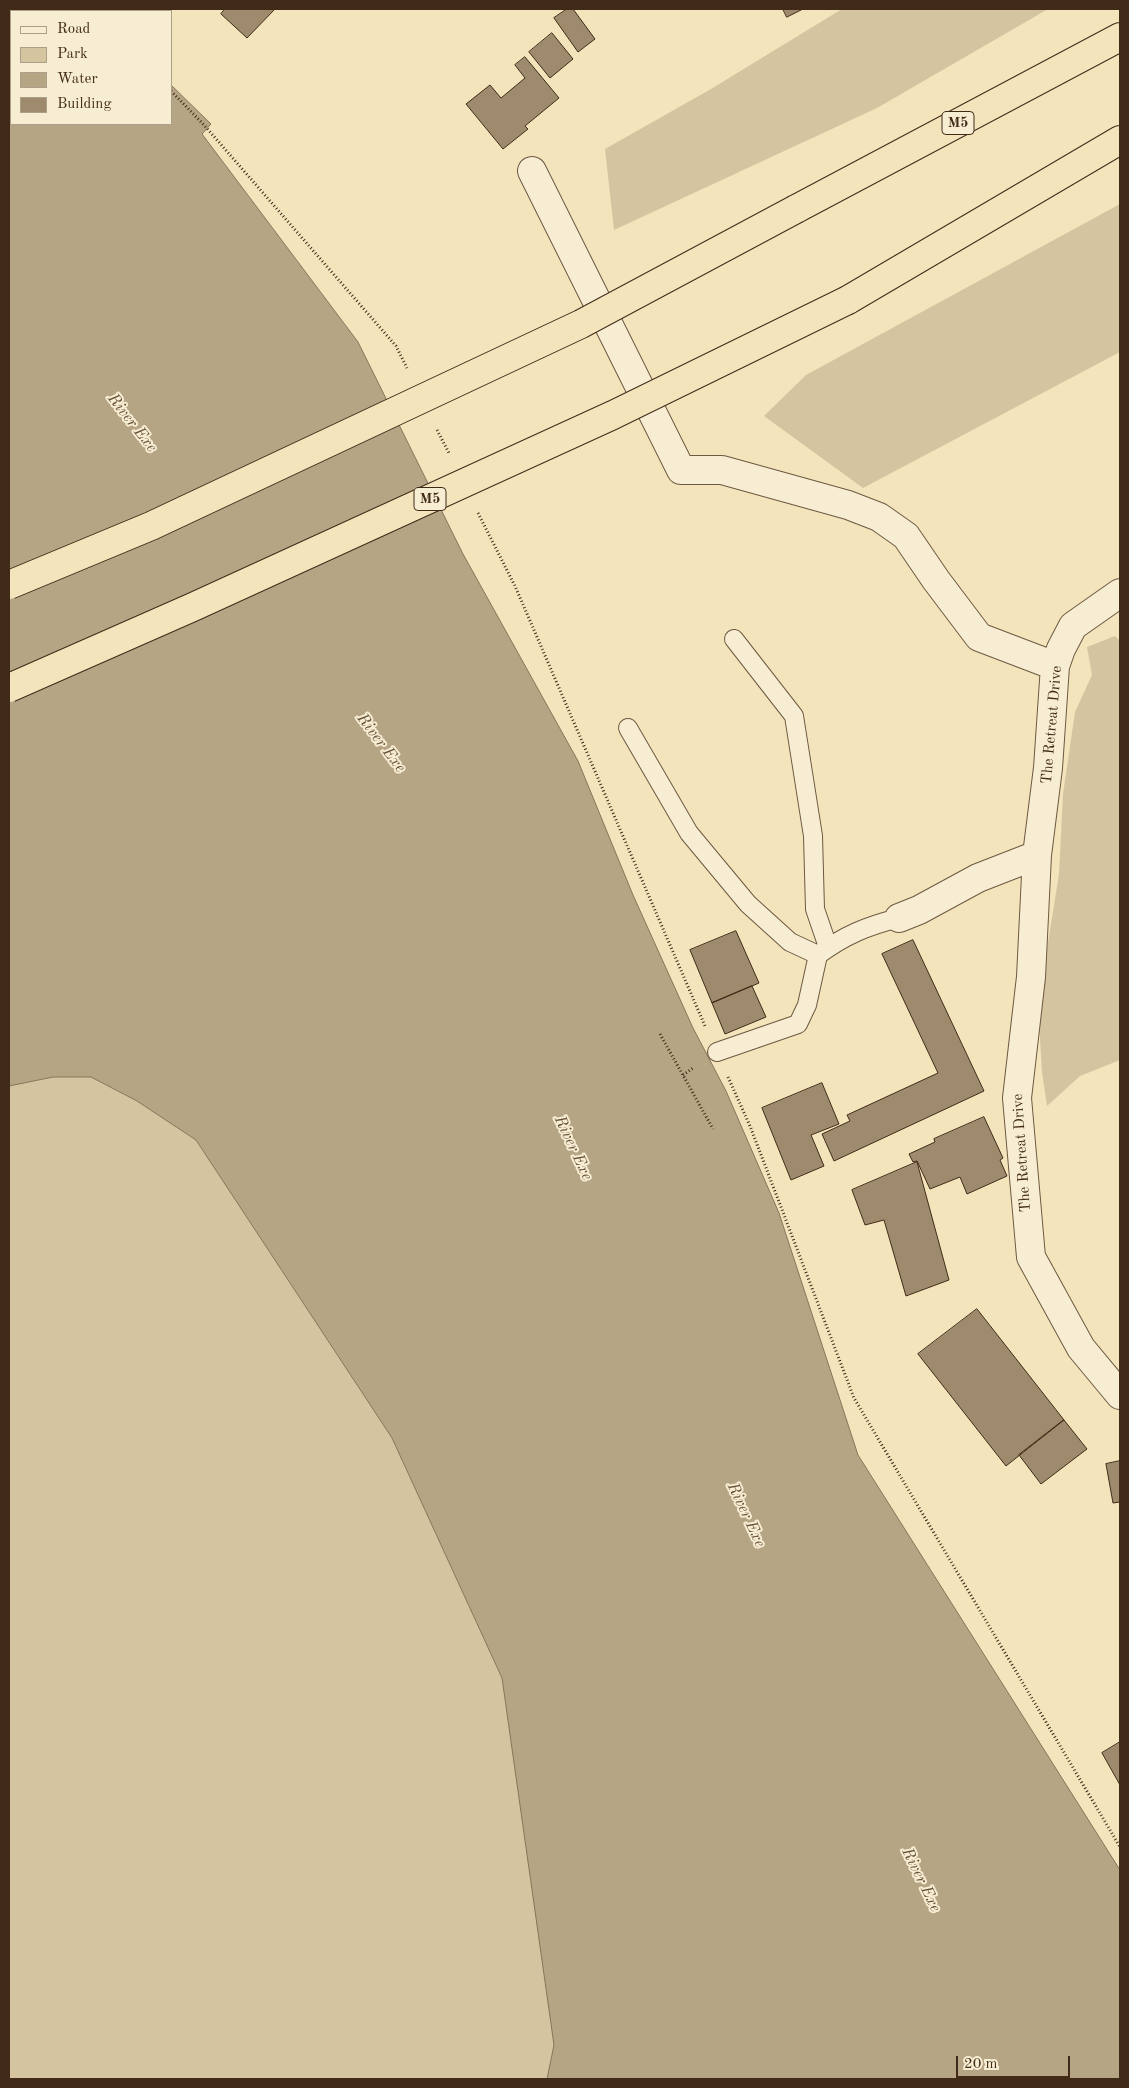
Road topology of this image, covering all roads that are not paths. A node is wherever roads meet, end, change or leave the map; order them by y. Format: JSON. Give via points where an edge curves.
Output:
{"nodes":[{"id":1,"x":1120,"y":37,"type":"edge"},
{"id":2,"x":1120,"y":140,"type":"edge"},
{"id":3,"x":532,"y":171,"type":"dead end"},
{"id":4,"x":9,"y":585,"type":"edge"},
{"id":5,"x":1120,"y":594,"type":"edge"},
{"id":6,"x":734,"y":639,"type":"dead end"},
{"id":7,"x":1055,"y":666,"type":"junction"},
{"id":8,"x":9,"y":688,"type":"edge"},
{"id":9,"x":628,"y":728,"type":"dead end"},
{"id":10,"x":1037,"y":855,"type":"junction"},
{"id":11,"x":899,"y":918,"type":"joint"},
{"id":12,"x":823,"y":951,"type":"junction"},
{"id":13,"x":717,"y":1052,"type":"road end"},
{"id":14,"x":1120,"y":1395,"type":"edge"}],
"edges":[{"from":1,"to":4,"type":"highway","number":"M5","bridge":true,"via":[[572,328],[151,526]]},
{"from":2,"to":8,"type":"highway","number":"M5","bridge":true,"via":[[848,300],[604,419]]},
{"from":3,"to":7,"type":"street","via":[[681,470],[722,470],[848,505],[879,517],[906,536],[980,638]]},
{"from":5,"to":7,"type":"street","name":"The Retreat Drive","via":[[1073,626]]},
{"from":6,"to":12,"type":"lane","via":[[794,716],[813,836],[816,909]]},
{"from":7,"to":10,"type":"street","name":"The Retreat Drive","via":[[1048,768]]},
{"from":9,"to":12,"type":"lane","via":[[689,832],[748,904],[790,942]]},
{"from":10,"to":11,"type":"street","via":[[978,878]]},
{"from":10,"to":14,"type":"street","name":"The Retreat Drive","via":[[1031,977],[1016,1098],[1031,1257],[1081,1348]]},
{"from":11,"to":12,"type":"lane","via":[[866,927]]},
{"from":12,"to":13,"type":"lane","via":[[798,1024]]}]}
